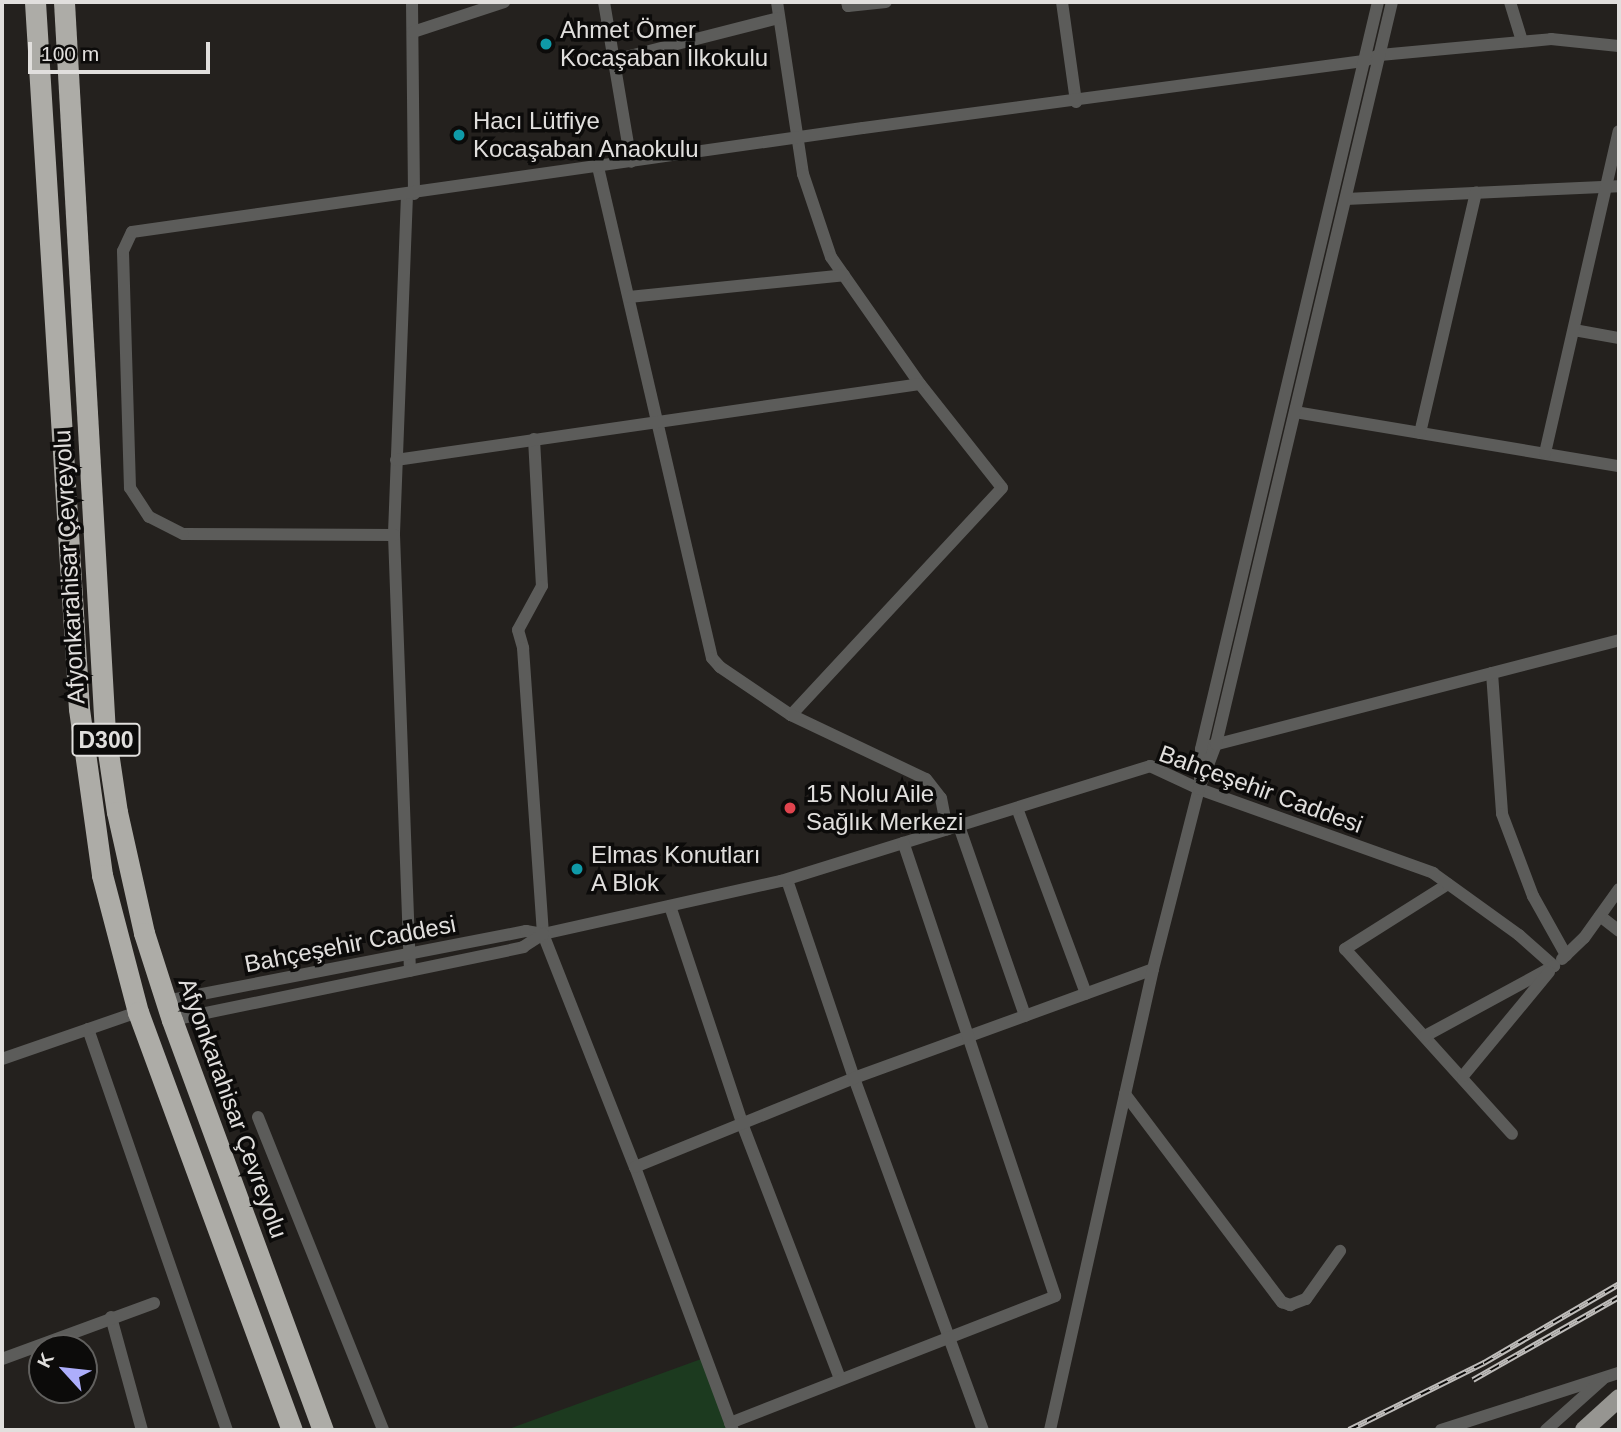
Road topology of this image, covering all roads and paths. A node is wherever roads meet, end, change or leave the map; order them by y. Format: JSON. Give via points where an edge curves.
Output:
{"nodes":[{"id":1,"x":412,"y":2,"type":"edge"},
{"id":2,"x":504,"y":2,"type":"edge"},
{"id":3,"x":604,"y":2,"type":"edge"},
{"id":4,"x":777,"y":2,"type":"edge"},
{"id":5,"x":847,"y":2,"type":"edge"},
{"id":6,"x":886,"y":2,"type":"edge"},
{"id":7,"x":1062,"y":2,"type":"edge"},
{"id":8,"x":1378,"y":2,"type":"edge"},
{"id":9,"x":1392,"y":2,"type":"edge"},
{"id":10,"x":1510,"y":2,"type":"edge"},
{"id":11,"x":64,"y":9,"type":"edge"},
{"id":12,"x":35,"y":10,"type":"edge"},
{"id":13,"x":779,"y":18,"type":"junction"},
{"id":14,"x":412,"y":32,"type":"junction"},
{"id":15,"x":1521,"y":41,"type":"junction"},
{"id":16,"x":1619,"y":46,"type":"edge"},
{"id":17,"x":1380,"y":55,"type":"junction"},
{"id":18,"x":614,"y":60,"type":"junction"},
{"id":19,"x":1364,"y":61,"type":"junction"},
{"id":20,"x":1076,"y":102,"type":"junction"},
{"id":21,"x":1619,"y":131,"type":"edge"},
{"id":22,"x":796,"y":138,"type":"junction"},
{"id":23,"x":631,"y":162,"type":"junction"},
{"id":24,"x":598,"y":167,"type":"junction"},
{"id":25,"x":1614,"y":185,"type":"edge"},
{"id":26,"x":1476,"y":192,"type":"junction"},
{"id":27,"x":410,"y":194,"type":"junction"},
{"id":28,"x":1346,"y":199,"type":"junction"},
{"id":29,"x":844,"y":275,"type":"junction"},
{"id":30,"x":629,"y":297,"type":"junction"},
{"id":31,"x":1574,"y":330,"type":"junction"},
{"id":32,"x":1619,"y":338,"type":"edge"},
{"id":33,"x":920,"y":384,"type":"junction"},
{"id":34,"x":1295,"y":412,"type":"junction"},
{"id":35,"x":659,"y":422,"type":"junction"},
{"id":36,"x":1420,"y":433,"type":"junction"},
{"id":37,"x":534,"y":439,"type":"junction"},
{"id":38,"x":1545,"y":453,"type":"junction"},
{"id":39,"x":396,"y":460,"type":"junction"},
{"id":40,"x":1619,"y":466,"type":"edge"},
{"id":41,"x":394,"y":535,"type":"junction"},
{"id":42,"x":1619,"y":640,"type":"edge"},
{"id":43,"x":1492,"y":673,"type":"junction"},
{"id":44,"x":791,"y":715,"type":"junction"},
{"id":45,"x":1216,"y":744,"type":"junction"},
{"id":46,"x":1201,"y":749,"type":"junction"},
{"id":47,"x":1199,"y":789,"type":"junction"},
{"id":48,"x":1017,"y":807,"type":"junction"},
{"id":49,"x":953,"y":828,"type":"junction"},
{"id":50,"x":903,"y":843,"type":"junction"},
{"id":51,"x":787,"y":880,"type":"junction"},
{"id":52,"x":1448,"y":884,"type":"junction"},
{"id":53,"x":1619,"y":889,"type":"edge"},
{"id":54,"x":670,"y":906,"type":"junction"},
{"id":55,"x":1600,"y":916,"type":"junction"},
{"id":56,"x":1619,"y":931,"type":"edge"},
{"id":57,"x":543,"y":934,"type":"junction"},
{"id":58,"x":410,"y":953,"type":"junction"},
{"id":59,"x":1566,"y":955,"type":"junction"},
{"id":60,"x":1554,"y":966,"type":"junction"},
{"id":61,"x":1153,"y":969,"type":"junction"},
{"id":62,"x":410,"y":971,"type":"junction"},
{"id":63,"x":1086,"y":994,"type":"junction"},
{"id":64,"x":169,"y":1010,"type":"junction"},
{"id":65,"x":138,"y":1012,"type":"junction"},
{"id":66,"x":1025,"y":1016,"type":"junction"},
{"id":67,"x":88,"y":1029,"type":"junction"},
{"id":68,"x":968,"y":1036,"type":"junction"},
{"id":69,"x":1425,"y":1036,"type":"junction"},
{"id":70,"x":2,"y":1059,"type":"edge"},
{"id":71,"x":1463,"y":1076,"type":"junction"},
{"id":72,"x":854,"y":1078,"type":"junction"},
{"id":73,"x":1125,"y":1094,"type":"junction"},
{"id":74,"x":258,"y":1117,"type":"dead end"},
{"id":75,"x":743,"y":1126,"type":"junction"},
{"id":76,"x":1512,"y":1135,"type":"dead end"},
{"id":77,"x":635,"y":1167,"type":"junction"},
{"id":78,"x":1340,"y":1251,"type":"dead end"},
{"id":79,"x":154,"y":1303,"type":"dead end"},
{"id":80,"x":111,"y":1317,"type":"junction"},
{"id":81,"x":950,"y":1337,"type":"junction"},
{"id":82,"x":2,"y":1359,"type":"edge"},
{"id":83,"x":1613,"y":1375,"type":"edge"},
{"id":84,"x":840,"y":1379,"type":"junction"},
{"id":85,"x":1619,"y":1398,"type":"edge"},
{"id":86,"x":731,"y":1427,"type":"edge"},
{"id":87,"x":142,"y":1430,"type":"edge"},
{"id":88,"x":227,"y":1430,"type":"edge"},
{"id":89,"x":292,"y":1430,"type":"edge"},
{"id":90,"x":323,"y":1430,"type":"edge"},
{"id":91,"x":383,"y":1430,"type":"edge"},
{"id":92,"x":983,"y":1430,"type":"edge"},
{"id":93,"x":1050,"y":1430,"type":"edge"},
{"id":94,"x":1441,"y":1430,"type":"edge"},
{"id":95,"x":1546,"y":1430,"type":"edge"},
{"id":96,"x":1584,"y":1430,"type":"edge"}],
"edges":[{"from":1,"to":14,"type":"street"},
{"from":2,"to":14,"type":"street"},
{"from":3,"to":18,"type":"street"},
{"from":4,"to":13,"type":"street"},
{"from":5,"to":6,"type":"street","via":[[848,6]]},
{"from":7,"to":20,"type":"street"},
{"from":8,"to":19,"type":"street"},
{"from":9,"to":17,"type":"street"},
{"from":10,"to":15,"type":"street"},
{"from":11,"to":64,"type":"highway","name":"Afyonkarahisar Çevreyolu","number":"D300","via":[[105,732],[124,853]]},
{"from":12,"to":65,"type":"highway","name":"Afyonkarahisar Çevreyolu","number":"D300","via":[[79,709],[102,875]]},
{"from":13,"to":18,"type":"street"},
{"from":13,"to":22,"type":"street"},
{"from":14,"to":27,"type":"street"},
{"from":15,"to":16,"type":"street"},
{"from":15,"to":17,"type":"street"},
{"from":17,"to":19,"type":"street"},
{"from":17,"to":28,"type":"street"},
{"from":18,"to":23,"type":"street"},
{"from":19,"to":20,"type":"street"},
{"from":19,"to":46,"type":"street"},
{"from":20,"to":22,"type":"street"},
{"from":21,"to":25,"type":"street"},
{"from":22,"to":23,"type":"street"},
{"from":22,"to":29,"type":"street","via":[[831,257]]},
{"from":23,"to":24,"type":"street"},
{"from":24,"to":27,"type":"street"},
{"from":24,"to":30,"type":"street"},
{"from":25,"to":26,"type":"street"},
{"from":25,"to":31,"type":"street"},
{"from":26,"to":28,"type":"street"},
{"from":26,"to":36,"type":"street"},
{"from":27,"to":39,"type":"street"},
{"from":27,"to":41,"type":"street","via":[[132,232],[122,251],[130,488],[149,517],[183,534]]},
{"from":28,"to":34,"type":"street"},
{"from":29,"to":30,"type":"street"},
{"from":29,"to":33,"type":"street"},
{"from":30,"to":35,"type":"street"},
{"from":31,"to":32,"type":"street"},
{"from":31,"to":38,"type":"street"},
{"from":33,"to":35,"type":"street"},
{"from":33,"to":44,"type":"street","via":[[1002,488]]},
{"from":34,"to":36,"type":"street"},
{"from":34,"to":45,"type":"street"},
{"from":35,"to":37,"type":"street"},
{"from":35,"to":44,"type":"street","via":[[712,658]]},
{"from":36,"to":38,"type":"street"},
{"from":37,"to":39,"type":"street"},
{"from":37,"to":57,"type":"street","via":[[542,586],[517,630],[523,648]]},
{"from":38,"to":40,"type":"street"},
{"from":39,"to":41,"type":"street"},
{"from":41,"to":58,"type":"street"},
{"from":42,"to":43,"type":"street"},
{"from":43,"to":45,"type":"street"},
{"from":43,"to":59,"type":"street","via":[[1502,814],[1533,896]]},
{"from":44,"to":49,"type":"street","via":[[926,779],[941,798]]},
{"from":45,"to":46,"type":"street"},
{"from":45,"to":47,"type":"street"},
{"from":46,"to":47,"type":"street"},
{"from":47,"to":48,"type":"street","name":"Bahçeşehir Caddesi","via":[[1150,766]]},
{"from":47,"to":52,"type":"street","name":"Bahçeşehir Caddesi","via":[[1433,873]]},
{"from":47,"to":61,"type":"street"},
{"from":48,"to":49,"type":"street","name":"Bahçeşehir Caddesi"},
{"from":48,"to":63,"type":"street"},
{"from":49,"to":50,"type":"street","name":"Bahçeşehir Caddesi"},
{"from":49,"to":66,"type":"street"},
{"from":50,"to":51,"type":"street","name":"Bahçeşehir Caddesi"},
{"from":50,"to":68,"type":"street"},
{"from":51,"to":54,"type":"street","name":"Bahçeşehir Caddesi"},
{"from":51,"to":72,"type":"street"},
{"from":52,"to":60,"type":"street","name":"Bahçeşehir Caddesi"},
{"from":52,"to":69,"type":"street","via":[[1345,948]]},
{"from":53,"to":55,"type":"street"},
{"from":54,"to":57,"type":"street","name":"Bahçeşehir Caddesi"},
{"from":54,"to":75,"type":"street"},
{"from":55,"to":56,"type":"street"},
{"from":55,"to":59,"type":"street"},
{"from":57,"to":58,"type":"street","name":"Bahçeşehir Caddesi","via":[[526,931]]},
{"from":57,"to":62,"type":"street","name":"Bahçeşehir Caddesi","via":[[523,947]]},
{"from":57,"to":77,"type":"street"},
{"from":58,"to":62,"type":"street"},
{"from":58,"to":64,"type":"street","name":"Bahçeşehir Caddesi"},
{"from":59,"to":60,"type":"street"},
{"from":60,"to":69,"type":"street"},
{"from":60,"to":71,"type":"street"},
{"from":61,"to":63,"type":"street"},
{"from":61,"to":73,"type":"street"},
{"from":62,"to":64,"type":"street","name":"Bahçeşehir Caddesi"},
{"from":63,"to":66,"type":"street"},
{"from":64,"to":90,"type":"highway","name":"Afyonkarahisar Çevreyolu","number":"D300"},
{"from":65,"to":67,"type":"street"},
{"from":65,"to":89,"type":"highway","name":"Afyonkarahisar Çevreyolu","number":"D300"},
{"from":66,"to":68,"type":"street"},
{"from":67,"to":70,"type":"street"},
{"from":67,"to":88,"type":"street"},
{"from":68,"to":72,"type":"street"},
{"from":68,"to":81,"type":"street","via":[[1055,1296]]},
{"from":69,"to":71,"type":"street"},
{"from":71,"to":76,"type":"street"},
{"from":72,"to":75,"type":"street"},
{"from":72,"to":81,"type":"street"},
{"from":73,"to":78,"type":"street","via":[[1282,1302],[1298,1304],[1306,1299]]},
{"from":73,"to":93,"type":"street"},
{"from":74,"to":91,"type":"street"},
{"from":75,"to":77,"type":"street"},
{"from":75,"to":84,"type":"street"},
{"from":77,"to":86,"type":"street"},
{"from":79,"to":80,"type":"street"},
{"from":80,"to":82,"type":"street"},
{"from":80,"to":87,"type":"street"},
{"from":81,"to":84,"type":"street"},
{"from":81,"to":92,"type":"street"},
{"from":83,"to":94,"type":"street"},
{"from":83,"to":95,"type":"street"},
{"from":84,"to":86,"type":"street"},
{"from":85,"to":96,"type":"main road"}]}
